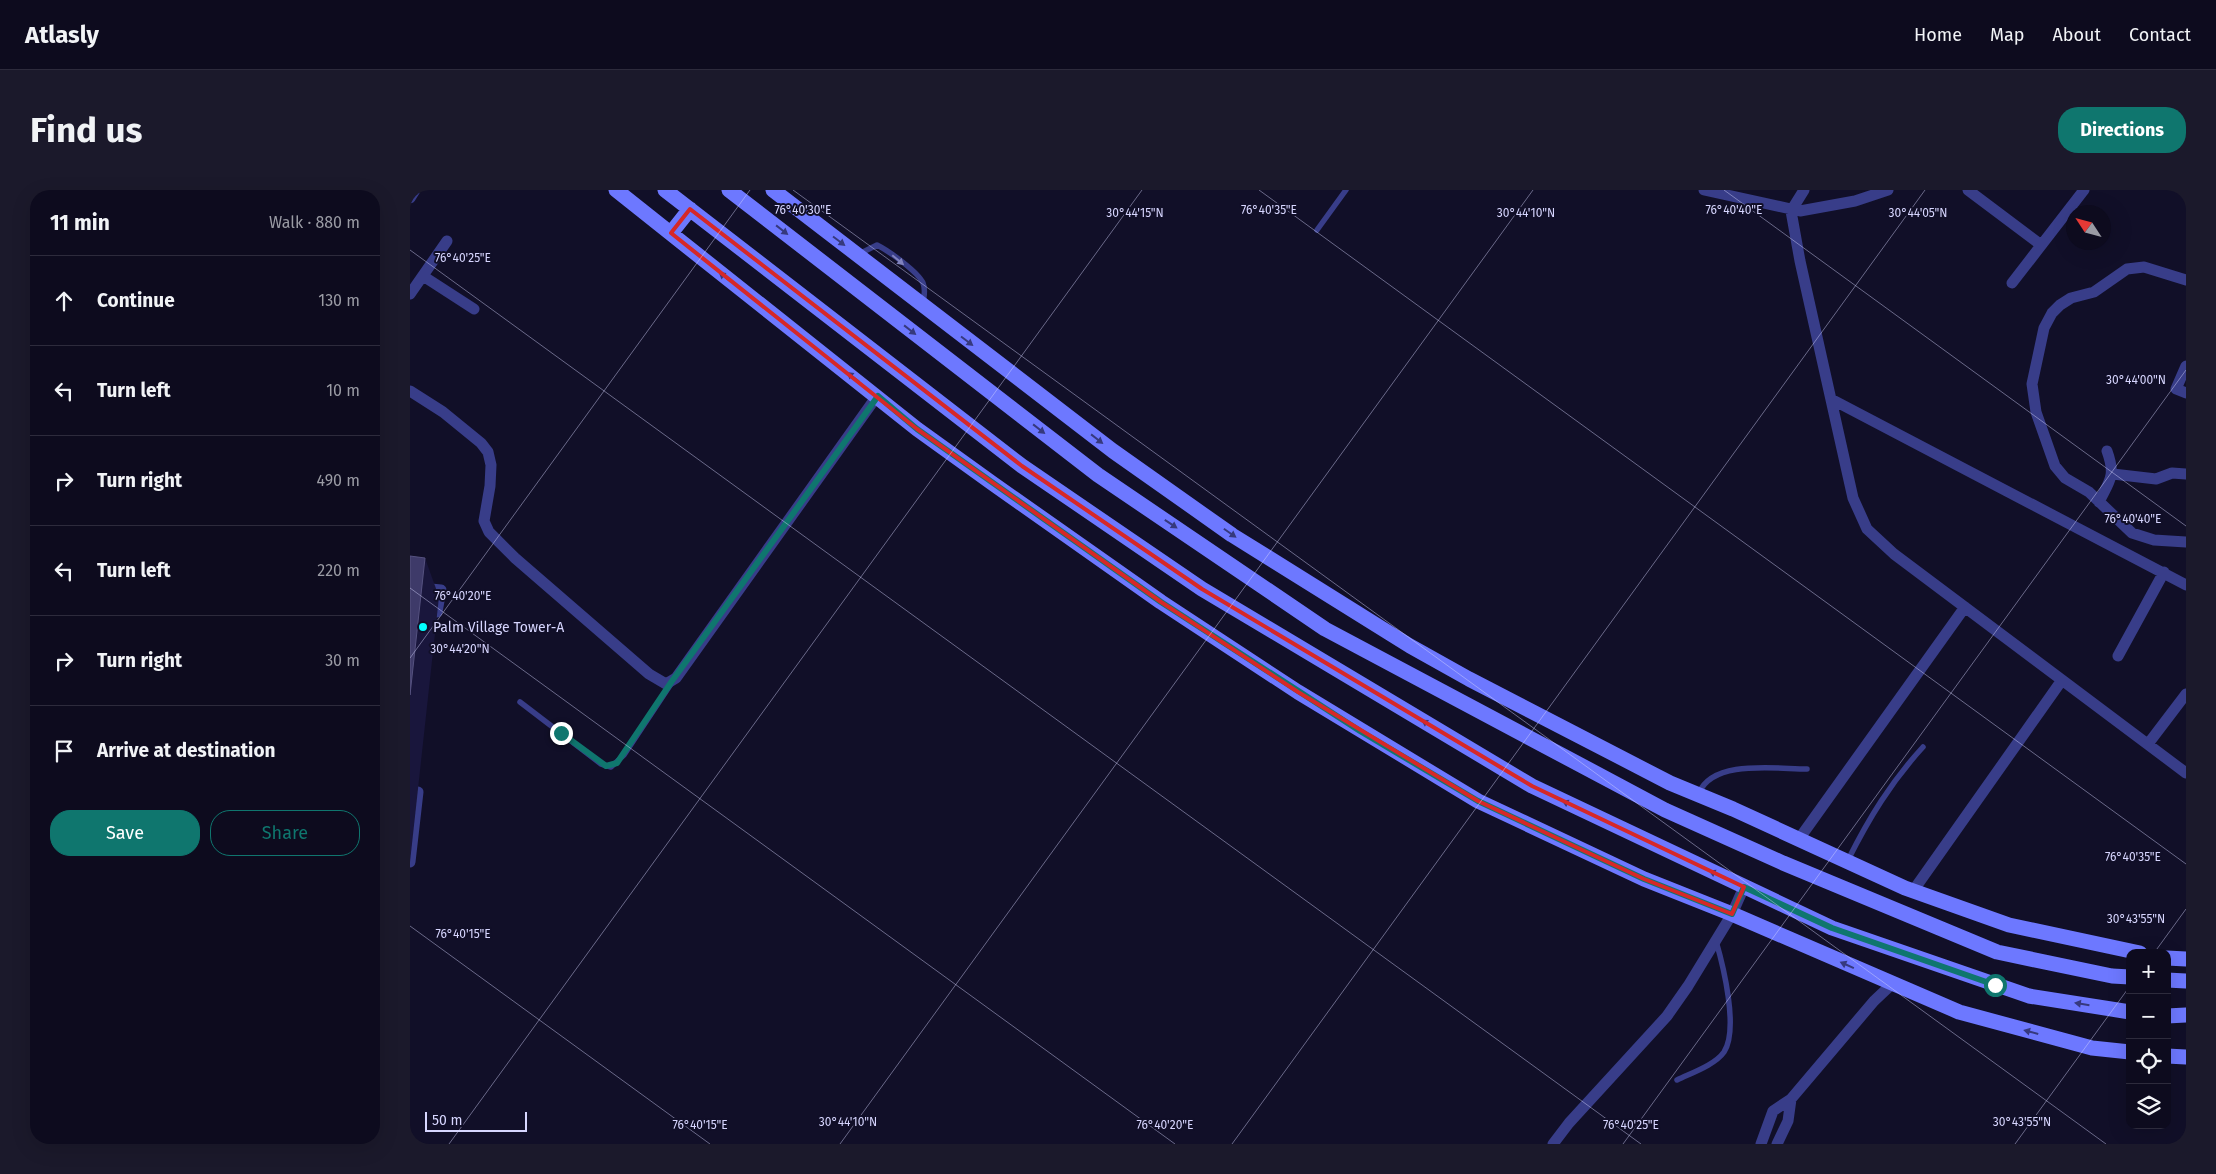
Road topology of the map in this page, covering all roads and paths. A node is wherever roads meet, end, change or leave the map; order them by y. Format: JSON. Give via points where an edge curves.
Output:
{"nodes":[{"id":1,"x":415,"y":190,"type":"edge"},
{"id":2,"x":616,"y":190,"type":"edge"},
{"id":3,"x":665,"y":190,"type":"edge"},
{"id":4,"x":729,"y":190,"type":"edge"},
{"id":5,"x":773,"y":190,"type":"edge"},
{"id":6,"x":1346,"y":190,"type":"edge"},
{"id":7,"x":1704,"y":190,"type":"edge"},
{"id":8,"x":1804,"y":190,"type":"edge"},
{"id":9,"x":1888,"y":190,"type":"edge"},
{"id":10,"x":1968,"y":190,"type":"edge"},
{"id":11,"x":2084,"y":190,"type":"edge"},
{"id":12,"x":1717,"y":191,"type":"edge"},
{"id":13,"x":410,"y":198,"type":"edge"},
{"id":14,"x":690,"y":209,"type":"junction"},
{"id":15,"x":1791,"y":210,"type":"junction"},
{"id":16,"x":1318,"y":230,"type":"dead end"},
{"id":17,"x":671,"y":233,"type":"junction"},
{"id":18,"x":447,"y":242,"type":"dead end"},
{"id":19,"x":2041,"y":245,"type":"junction"},
{"id":20,"x":857,"y":255,"type":"junction"},
{"id":21,"x":423,"y":276,"type":"junction"},
{"id":22,"x":2186,"y":280,"type":"edge"},
{"id":23,"x":2012,"y":283,"type":"dead end"},
{"id":24,"x":410,"y":294,"type":"edge"},
{"id":25,"x":923,"y":306,"type":"junction"},
{"id":26,"x":474,"y":309,"type":"dead end"},
{"id":27,"x":2186,"y":366,"type":"edge"},
{"id":28,"x":410,"y":391,"type":"edge"},
{"id":29,"x":2186,"y":394,"type":"edge"},
{"id":30,"x":878,"y":396,"type":"junction"},
{"id":31,"x":1831,"y":399,"type":"junction"},
{"id":32,"x":2107,"y":451,"type":"dead end"},
{"id":33,"x":2113,"y":474,"type":"junction"},
{"id":34,"x":2186,"y":474,"type":"edge"},
{"id":35,"x":2099,"y":502,"type":"junction"},
{"id":36,"x":2186,"y":542,"type":"edge"},
{"id":37,"x":2164,"y":572,"type":"junction"},
{"id":38,"x":2186,"y":585,"type":"edge"},
{"id":39,"x":410,"y":587,"type":"edge"},
{"id":40,"x":1964,"y":607,"type":"junction"},
{"id":41,"x":436,"y":624,"type":"dead end"},
{"id":42,"x":2118,"y":656,"type":"dead end"},
{"id":43,"x":2062,"y":680,"type":"junction"},
{"id":44,"x":672,"y":681,"type":"junction"},
{"id":45,"x":2186,"y":694,"type":"edge"},
{"id":46,"x":520,"y":702,"type":"dead end"},
{"id":47,"x":2148,"y":744,"type":"junction"},
{"id":48,"x":1923,"y":748,"type":"dead end"},
{"id":49,"x":1807,"y":769,"type":"dead end"},
{"id":50,"x":2186,"y":773,"type":"edge"},
{"id":51,"x":419,"y":779,"type":"dead end"},
{"id":52,"x":1698,"y":795,"type":"junction"},
{"id":53,"x":414,"y":798,"type":"edge"},
{"id":54,"x":1799,"y":840,"type":"junction"},
{"id":55,"x":410,"y":862,"type":"edge"},
{"id":56,"x":1848,"y":862,"type":"junction"},
{"id":57,"x":1744,"y":887,"type":"junction"},
{"id":58,"x":1913,"y":891,"type":"junction"},
{"id":59,"x":1732,"y":914,"type":"junction"},
{"id":60,"x":1716,"y":939,"type":"junction"},
{"id":61,"x":2126,"y":950,"type":"edge"},
{"id":62,"x":2171,"y":958,"type":"edge"},
{"id":63,"x":2186,"y":959,"type":"edge"},
{"id":64,"x":2126,"y":977,"type":"edge"},
{"id":65,"x":2171,"y":980,"type":"edge"},
{"id":66,"x":2186,"y":981,"type":"edge"},
{"id":67,"x":1892,"y":984,"type":"junction"},
{"id":68,"x":2126,"y":1011,"type":"edge"},
{"id":69,"x":2186,"y":1015,"type":"edge"},
{"id":70,"x":2171,"y":1016,"type":"edge"},
{"id":71,"x":2126,"y":1052,"type":"edge"},
{"id":72,"x":2171,"y":1056,"type":"edge"},
{"id":73,"x":2186,"y":1057,"type":"edge"},
{"id":74,"x":1677,"y":1080,"type":"dead end"},
{"id":75,"x":1792,"y":1099,"type":"junction"},
{"id":76,"x":1765,"y":1143,"type":"edge"},
{"id":77,"x":1553,"y":1144,"type":"edge"},
{"id":78,"x":1777,"y":1144,"type":"edge"}],
"edges":[{"from":1,"to":13,"type":"street"},
{"from":2,"to":17,"type":"street"},
{"from":3,"to":14,"type":"street"},
{"from":4,"to":64,"type":"street","one_way":true,"via":[[1098,475],[1325,629],[1665,810],[1791,867],[1997,952]]},
{"from":5,"to":20,"type":"street","one_way":true},
{"from":6,"to":16,"type":"lane"},
{"from":7,"to":12,"type":"street"},
{"from":8,"to":15,"type":"street"},
{"from":9,"to":15,"type":"street","via":[[1828,206]]},
{"from":10,"to":19,"type":"street"},
{"from":11,"to":19,"type":"street"},
{"from":12,"to":15,"type":"street"},
{"from":14,"to":17,"type":"street"},
{"from":57,"to":14,"type":"street","one_way":true,"via":[[1532,786],[1202,589],[1022,466]]},
{"from":15,"to":31,"type":"street"},
{"from":30,"to":17,"type":"street","one_way":true},
{"from":18,"to":21,"type":"street"},
{"from":19,"to":23,"type":"street"},
{"from":20,"to":25,"type":"street"},
{"from":20,"to":25,"type":"lane","one_way":true,"via":[[877,245],[886,249],[922,281],[925,289]]},
{"from":21,"to":24,"type":"street"},
{"from":21,"to":26,"type":"street"},
{"from":22,"to":35,"type":"street","via":[[2144,267],[2127,268],[2094,292],[2071,298],[2060,305],[2044,328],[2032,384],[2036,412],[2058,471]]},
{"from":25,"to":52,"type":"street","one_way":true,"via":[[1113,451],[1290,572],[1469,679],[1598,748]]},
{"from":27,"to":29,"type":"street","via":[[2176,389]]},
{"from":28,"to":44,"type":"street","via":[[443,412],[488,452],[490,486],[484,521],[494,537],[655,679],[663,684]]},
{"from":30,"to":44,"type":"street"},
{"from":30,"to":59,"type":"street","via":[[917,429],[1161,602],[1360,731],[1478,801],[1644,879]]},
{"from":31,"to":37,"type":"street"},
{"from":31,"to":40,"type":"street","via":[[1853,498],[1867,529],[1894,554]]},
{"from":32,"to":33,"type":"street"},
{"from":33,"to":34,"type":"street","via":[[2156,479],[2172,473]]},
{"from":33,"to":35,"type":"street"},
{"from":35,"to":36,"type":"street","via":[[2140,537]]},
{"from":37,"to":38,"type":"street"},
{"from":37,"to":42,"type":"street"},
{"from":39,"to":41,"type":"street","via":[[441,590]]},
{"from":40,"to":43,"type":"street"},
{"from":40,"to":54,"type":"street"},
{"from":43,"to":47,"type":"street"},
{"from":43,"to":58,"type":"street"},
{"from":44,"to":46,"type":"lane","via":[[624,755],[611,766],[601,764]]},
{"from":45,"to":47,"type":"street"},
{"from":47,"to":50,"type":"street"},
{"from":48,"to":56,"type":"lane","via":[[1901,771],[1875,808]]},
{"from":49,"to":52,"type":"lane","via":[[1733,770],[1712,776],[1703,783]]},
{"from":51,"to":53,"type":"street"},
{"from":52,"to":54,"type":"street"},
{"from":53,"to":55,"type":"street"},
{"from":54,"to":56,"type":"street"},
{"from":56,"to":58,"type":"street"},
{"from":57,"to":59,"type":"street"},
{"from":68,"to":57,"type":"street","one_way":true,"via":[[2030,996],[1832,928]]},
{"from":58,"to":61,"type":"street","via":[[2009,925]]},
{"from":59,"to":60,"type":"street"},
{"from":67,"to":59,"type":"street","one_way":true},
{"from":60,"to":74,"type":"lane","via":[[1727,986],[1729,1020],[1726,1046],[1720,1056]]},
{"from":60,"to":77,"type":"street","via":[[1667,1016]]},
{"from":62,"to":63,"type":"street"},
{"from":65,"to":66,"type":"street"},
{"from":71,"to":67,"type":"street","one_way":true,"via":[[2092,1048],[1958,1012]]},
{"from":67,"to":75,"type":"street"},
{"from":69,"to":70,"type":"street"},
{"from":72,"to":73,"type":"street"},
{"from":75,"to":76,"type":"street","via":[[1773,1111]]},
{"from":75,"to":78,"type":"street","via":[[1788,1121]]}]}
